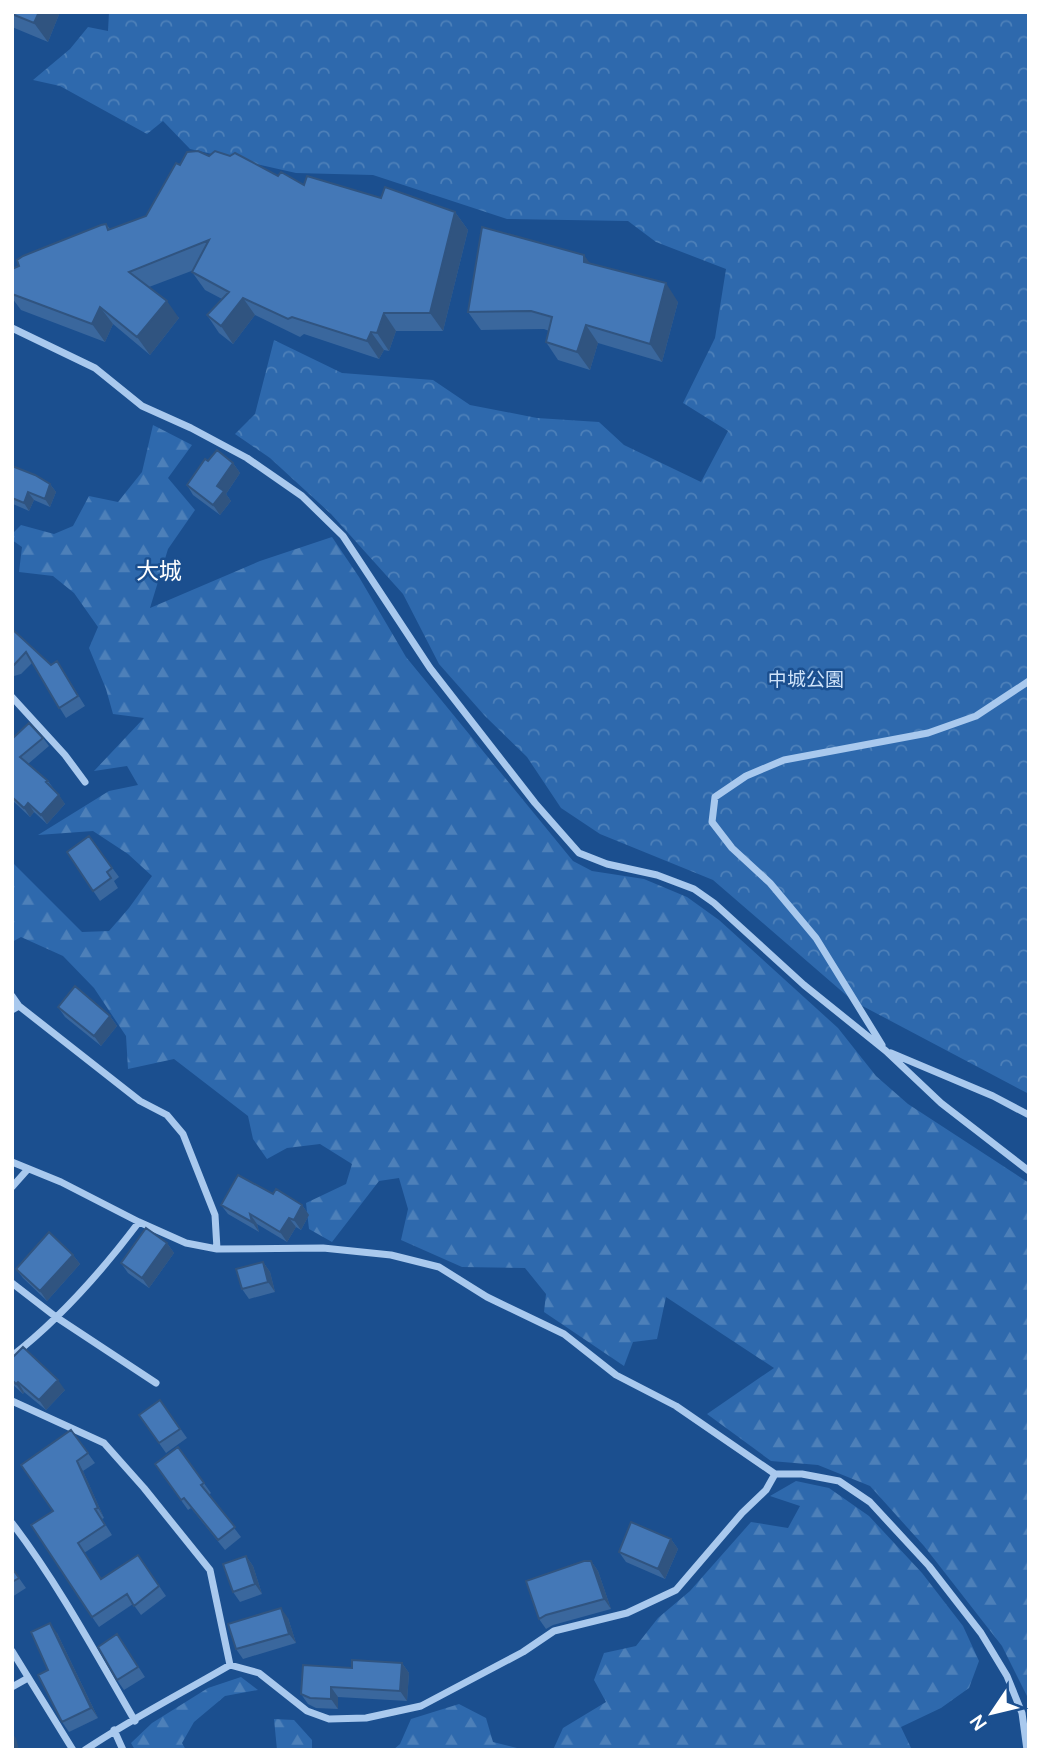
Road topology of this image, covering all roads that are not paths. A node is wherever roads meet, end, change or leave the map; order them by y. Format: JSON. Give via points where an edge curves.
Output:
{"nodes":[{"id":1,"x":12,"y":328,"type":"edge"},
{"id":2,"x":1029,"y":681,"type":"edge"},
{"id":3,"x":12,"y":697,"type":"edge"},
{"id":4,"x":85,"y":782,"type":"dead end"},
{"id":5,"x":12,"y":996,"type":"edge"},
{"id":6,"x":16,"y":1008,"type":"edge"},
{"id":7,"x":886,"y":1051,"type":"junction"},
{"id":8,"x":1029,"y":1115,"type":"edge"},
{"id":9,"x":12,"y":1162,"type":"edge"},
{"id":10,"x":29,"y":1169,"type":"junction"},
{"id":11,"x":1029,"y":1171,"type":"edge"},
{"id":12,"x":12,"y":1187,"type":"edge"},
{"id":13,"x":139,"y":1222,"type":"junction"},
{"id":14,"x":216,"y":1250,"type":"junction"},
{"id":15,"x":12,"y":1283,"type":"edge"},
{"id":16,"x":56,"y":1318,"type":"junction"},
{"id":17,"x":12,"y":1356,"type":"edge"},
{"id":18,"x":156,"y":1383,"type":"dead end"},
{"id":19,"x":12,"y":1401,"type":"edge"},
{"id":20,"x":775,"y":1474,"type":"junction"},
{"id":21,"x":12,"y":1523,"type":"edge"},
{"id":22,"x":12,"y":1651,"type":"edge"},
{"id":23,"x":230,"y":1665,"type":"junction"},
{"id":24,"x":28,"y":1678,"type":"junction"},
{"id":25,"x":12,"y":1687,"type":"edge"},
{"id":26,"x":135,"y":1721,"type":"junction"},
{"id":27,"x":114,"y":1730,"type":"junction"},
{"id":28,"x":73,"y":1750,"type":"edge"},
{"id":29,"x":85,"y":1750,"type":"edge"},
{"id":30,"x":123,"y":1750,"type":"edge"},
{"id":31,"x":1027,"y":1750,"type":"edge"}],
"edges":[{"from":1,"to":7,"type":"street","via":[[95,368],[142,406],[247,457],[302,496],[343,536],[430,668],[579,853],[694,889]]},
{"from":2,"to":7,"type":"street","via":[[976,716],[928,733],[784,760],[746,776],[715,797],[712,822],[816,938]]},
{"from":3,"to":4,"type":"street"},
{"from":5,"to":6,"type":"street"},
{"from":6,"to":14,"type":"street","via":[[140,1101],[167,1115],[183,1134],[215,1215]]},
{"from":7,"to":8,"type":"street"},
{"from":7,"to":11,"type":"street","via":[[941,1103]]},
{"from":9,"to":10,"type":"street"},
{"from":10,"to":12,"type":"street"},
{"from":10,"to":13,"type":"street"},
{"from":13,"to":14,"type":"street","via":[[186,1243]]},
{"from":13,"to":16,"type":"street"},
{"from":14,"to":20,"type":"street","via":[[323,1248],[391,1255],[439,1267],[487,1297],[564,1334],[616,1375],[676,1406]]},
{"from":15,"to":16,"type":"street"},
{"from":16,"to":17,"type":"street"},
{"from":16,"to":18,"type":"street"},
{"from":19,"to":23,"type":"street","via":[[104,1443],[144,1488],[210,1570]]},
{"from":20,"to":23,"type":"street","via":[[766,1490],[676,1590],[627,1613],[554,1631],[421,1706],[366,1718],[329,1719],[307,1711],[260,1673]]},
{"from":20,"to":31,"type":"street","via":[[839,1481],[870,1502],[929,1566],[981,1633],[1007,1676],[1022,1713]]},
{"from":21,"to":26,"type":"street","via":[[61,1595]]},
{"from":22,"to":24,"type":"street"},
{"from":23,"to":26,"type":"street"},
{"from":24,"to":25,"type":"street"},
{"from":24,"to":28,"type":"street"},
{"from":26,"to":27,"type":"street"},
{"from":27,"to":29,"type":"street"},
{"from":27,"to":30,"type":"street"}]}
